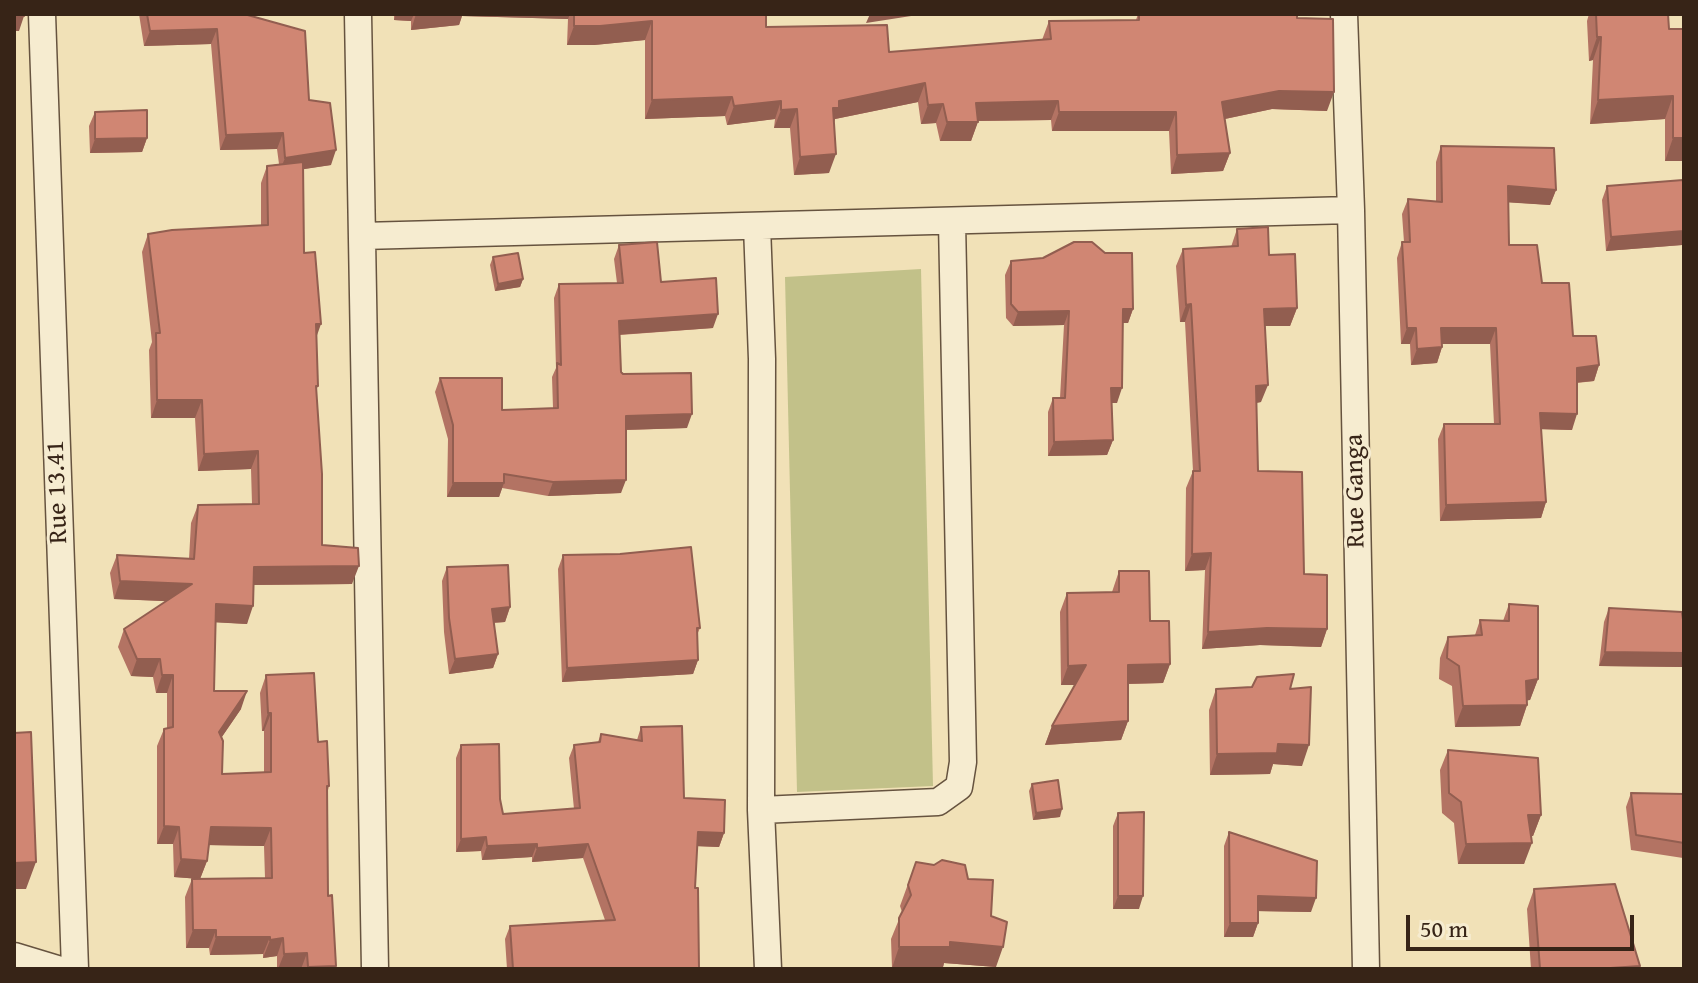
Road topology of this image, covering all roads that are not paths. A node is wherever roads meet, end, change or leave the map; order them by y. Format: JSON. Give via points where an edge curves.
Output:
{"nodes":[{"id":1,"x":42,"y":14,"type":"edge"},
{"id":2,"x":358,"y":14,"type":"edge"},
{"id":3,"x":1344,"y":14,"type":"edge"},
{"id":4,"x":1351,"y":210,"type":"junction"},
{"id":5,"x":952,"y":222,"type":"junction"},
{"id":6,"x":757,"y":226,"type":"junction"},
{"id":7,"x":362,"y":236,"type":"junction"},
{"id":8,"x":761,"y":810,"type":"junction"},
{"id":9,"x":14,"y":956,"type":"edge"},
{"id":10,"x":57,"y":969,"type":"edge"},
{"id":11,"x":75,"y":969,"type":"edge"},
{"id":12,"x":375,"y":969,"type":"edge"},
{"id":13,"x":768,"y":969,"type":"edge"},
{"id":14,"x":1366,"y":969,"type":"edge"}],
"edges":[{"from":1,"to":11,"type":"street","name":"Rue 13.41"},
{"from":2,"to":7,"type":"street"},
{"from":3,"to":4,"type":"street","name":"Rue Ganga"},
{"from":4,"to":5,"type":"street"},
{"from":4,"to":14,"type":"street","name":"Rue Ganga"},
{"from":5,"to":6,"type":"street"},
{"from":5,"to":8,"type":"street","via":[[963,762],[959,787],[938,802]]},
{"from":6,"to":7,"type":"street"},
{"from":6,"to":8,"type":"street","via":[[762,359]]},
{"from":7,"to":12,"type":"street"},
{"from":8,"to":13,"type":"street"},
{"from":9,"to":10,"type":"street"}]}
